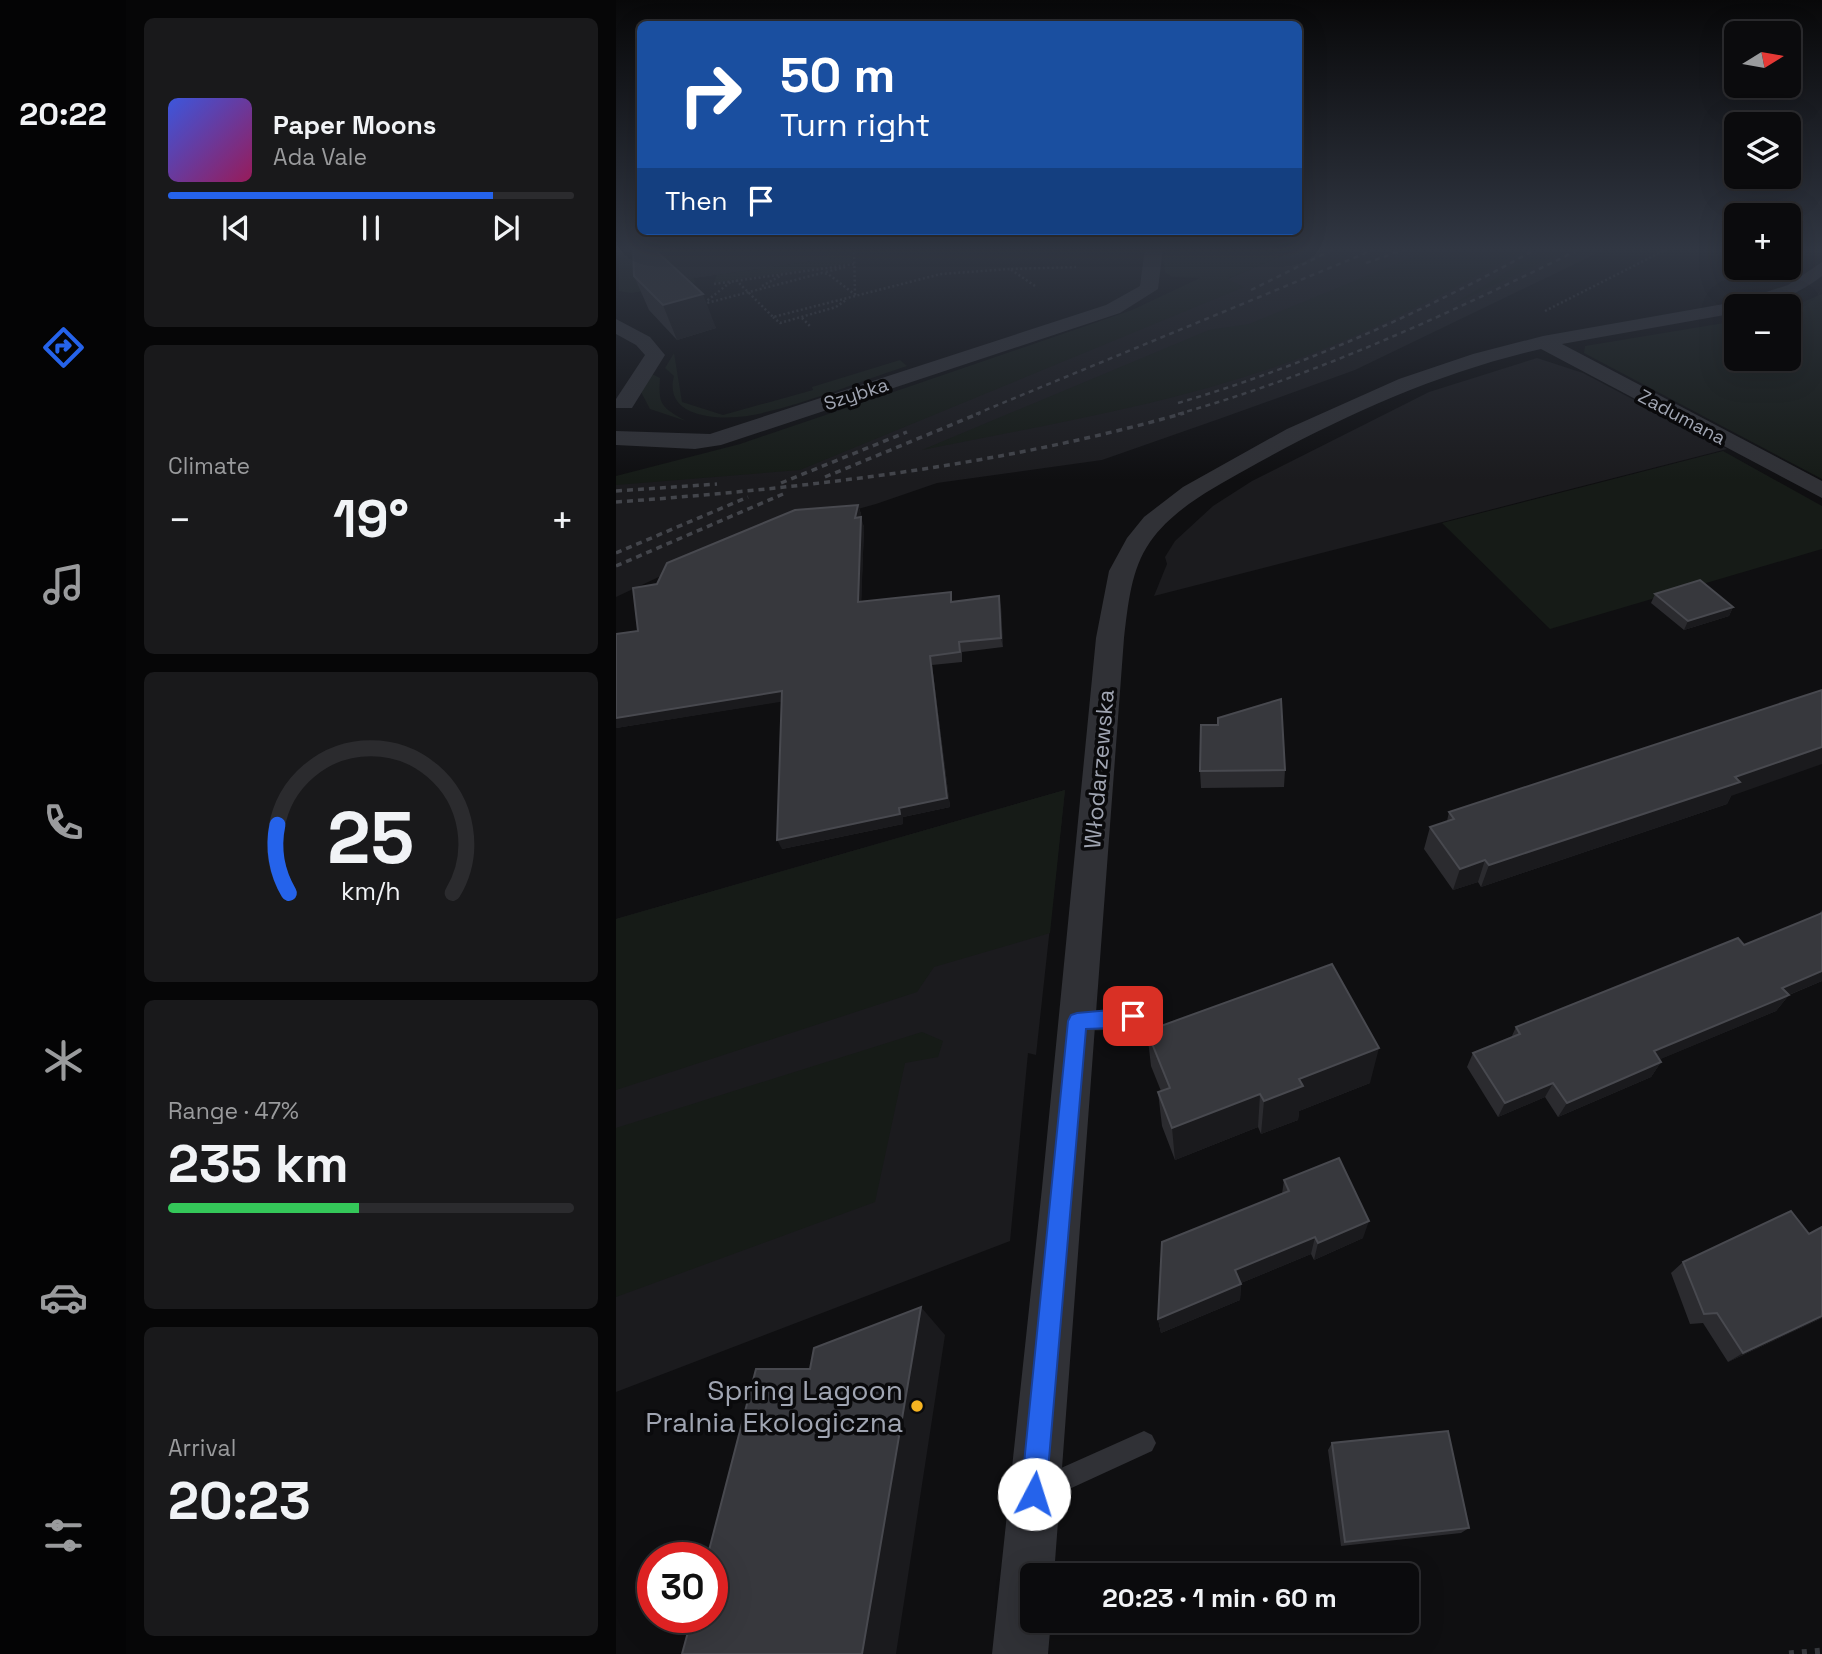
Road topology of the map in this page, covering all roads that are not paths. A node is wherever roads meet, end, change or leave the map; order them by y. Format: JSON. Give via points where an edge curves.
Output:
{"nodes":[{"id":1,"x":1057,"y":325,"type":"edge"},
{"id":2,"x":1567,"y":325,"type":"edge"},
{"id":3,"x":1541,"y":328,"type":"junction"},
{"id":4,"x":625,"y":350,"type":"edge"},
{"id":5,"x":621,"y":412,"type":"edge"},
{"id":6,"x":760,"y":425,"type":"junction"},
{"id":7,"x":616,"y":438,"type":"edge"},
{"id":8,"x":1822,"y":491,"type":"edge"},
{"id":9,"x":1133,"y":1016,"type":"dead end"},
{"id":10,"x":1077,"y":1021,"type":"junction"},
{"id":11,"x":1144,"y":1443,"type":"dead end"},
{"id":12,"x":1034,"y":1494,"type":"junction"},
{"id":13,"x":1020,"y":1654,"type":"edge"}],
"edges":[{"from":1,"to":6,"type":"street","name":"Szybka"},
{"from":2,"to":3,"type":"street","name":"Włodarzewska"},
{"from":3,"to":8,"type":"street","name":"Zadumana"},
{"from":3,"to":10,"type":"street","name":"Włodarzewska","via":[[1371,399],[1207,482],[1163,511],[1141,534],[1126,558],[1114,600]]},
{"from":4,"to":5,"type":"street","via":[[644,340],[655,355]]},
{"from":5,"to":6,"type":"street","name":"Szybka","via":[[656,423],[712,431]]},
{"from":6,"to":7,"type":"street","name":"Szybka","via":[[695,442]]},
{"from":9,"to":10,"type":"lane"},
{"from":10,"to":12,"type":"street","name":"Włodarzewska"},
{"from":11,"to":12,"type":"lane"},
{"from":12,"to":13,"type":"street","name":"Włodarzewska"}]}
